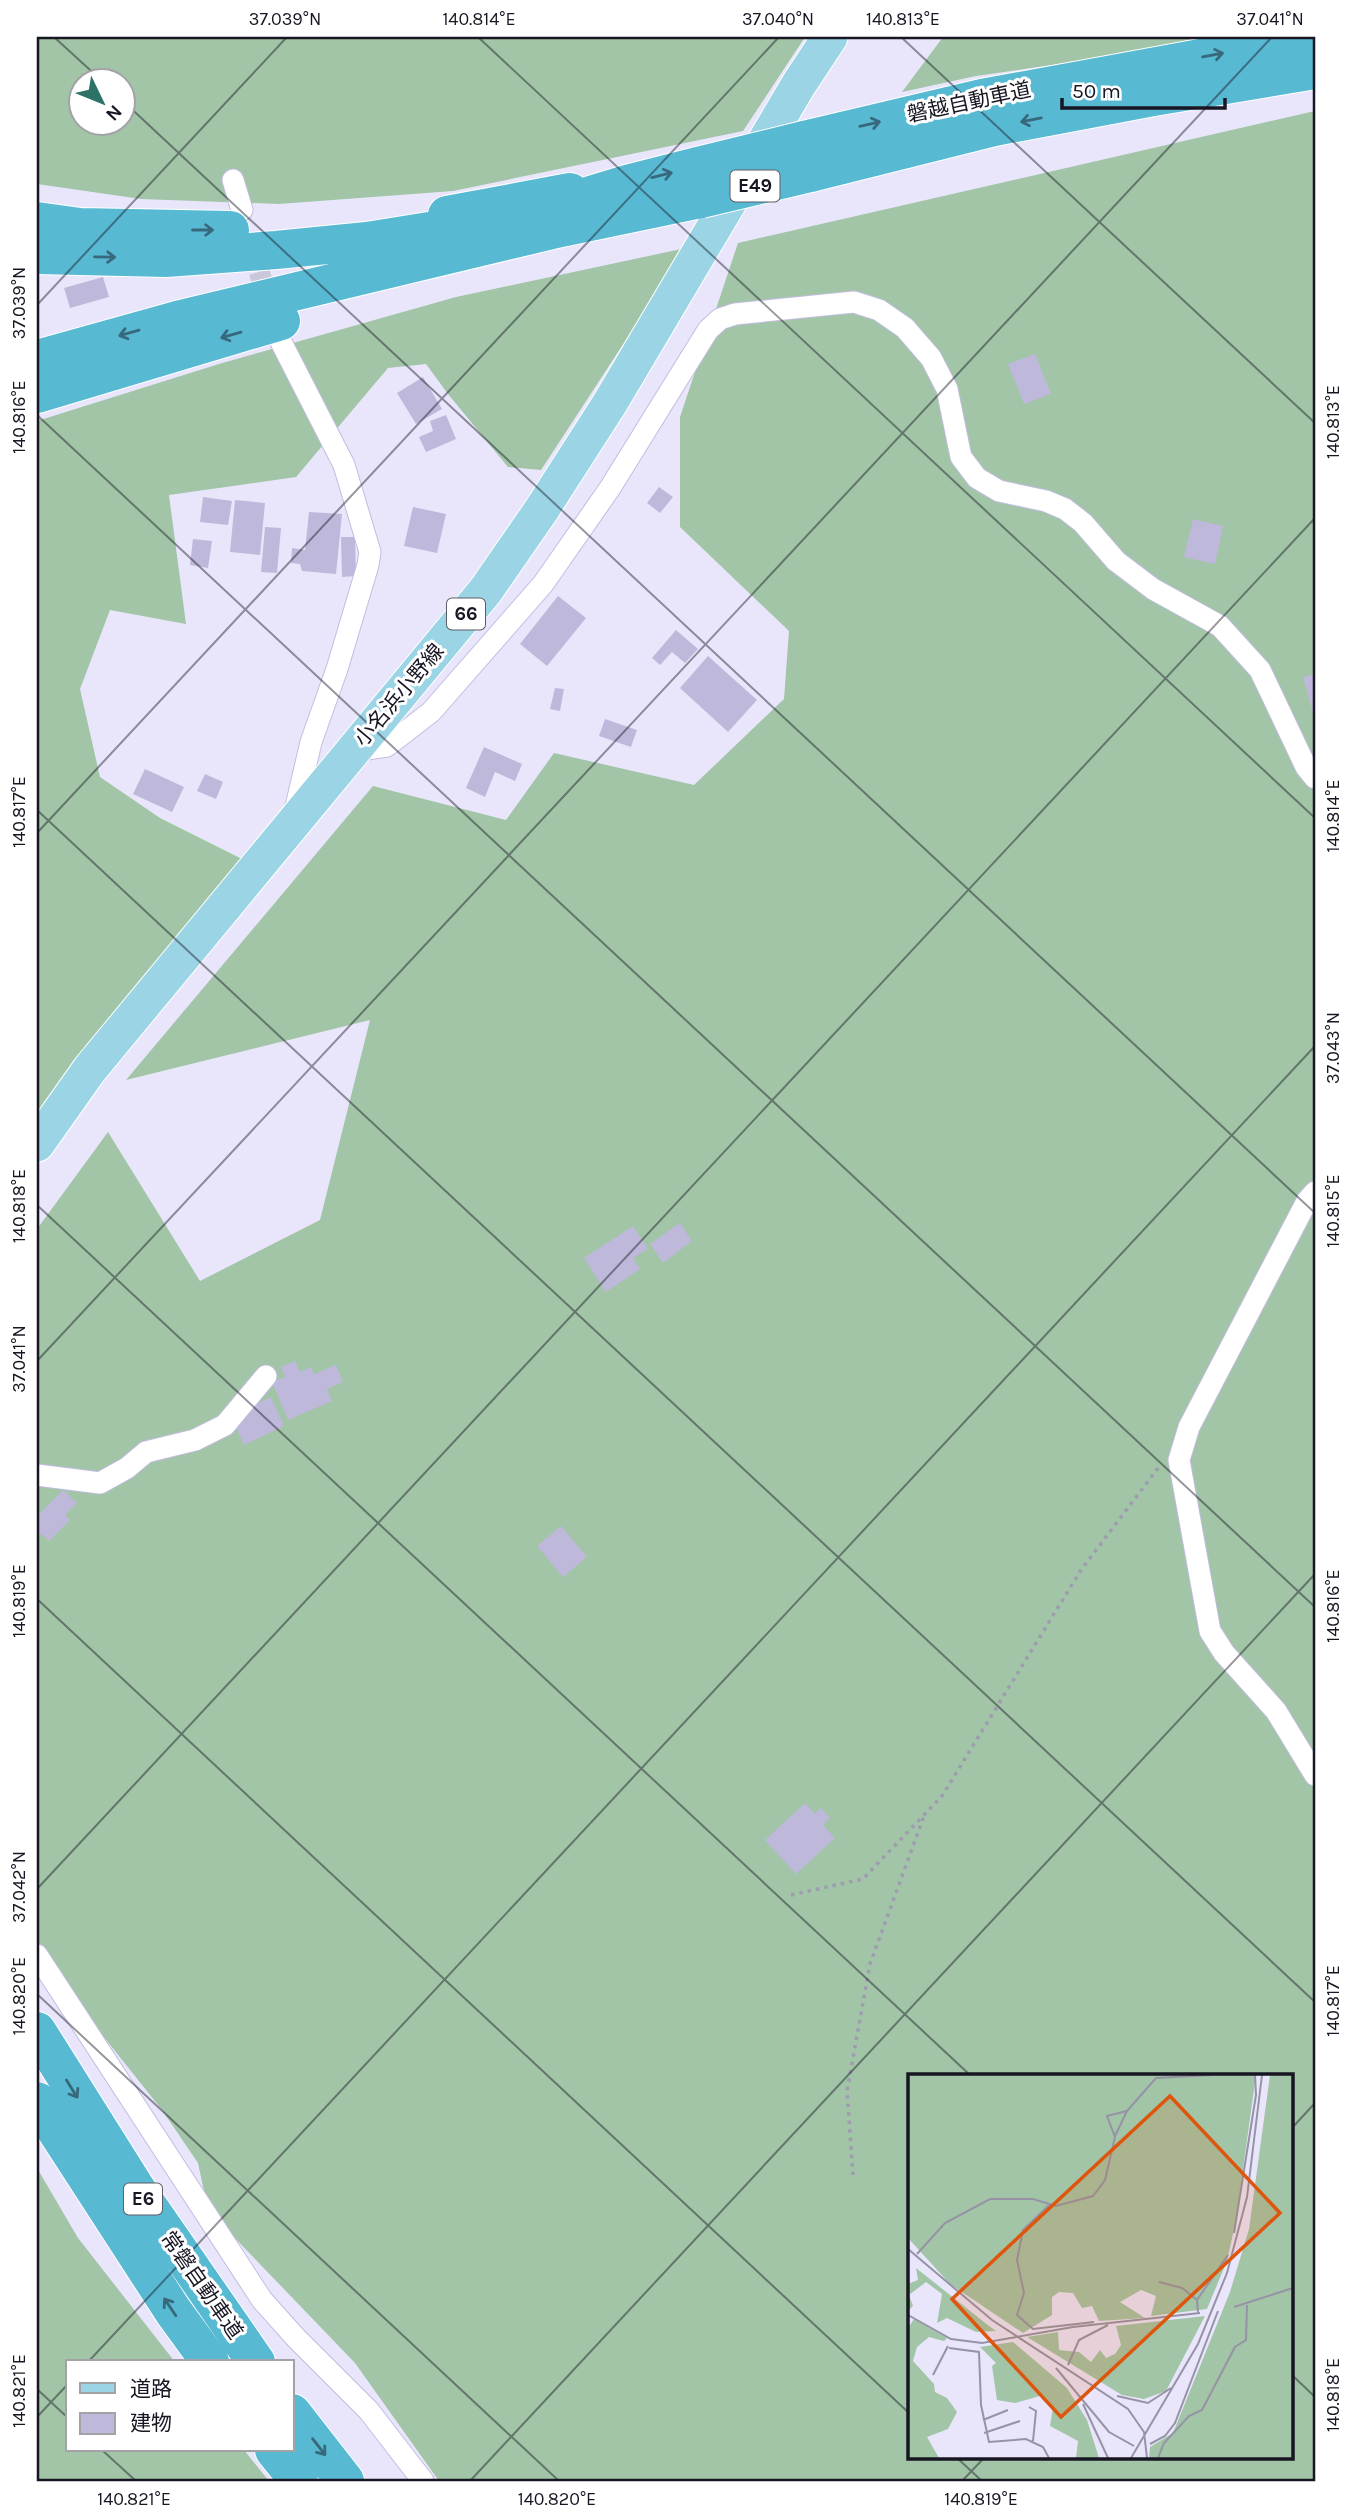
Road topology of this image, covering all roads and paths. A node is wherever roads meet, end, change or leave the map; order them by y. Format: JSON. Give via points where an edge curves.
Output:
{"nodes":[{"id":1,"x":830,"y":37,"type":"edge"},
{"id":2,"x":1315,"y":37,"type":"edge"},
{"id":3,"x":1315,"y":70,"type":"edge"},
{"id":4,"x":807,"y":157,"type":"junction"},
{"id":5,"x":233,"y":180,"type":"dead end"},
{"id":6,"x":638,"y":198,"type":"junction"},
{"id":7,"x":242,"y":210,"type":"dead end"},
{"id":8,"x":37,"y":221,"type":"edge"},
{"id":9,"x":37,"y":256,"type":"edge"},
{"id":10,"x":279,"y":338,"type":"dead end"},
{"id":11,"x":37,"y":359,"type":"edge"},
{"id":12,"x":37,"y":394,"type":"edge"},
{"id":13,"x":353,"y":751,"type":"junction"},
{"id":14,"x":1315,"y":778,"type":"edge"},
{"id":15,"x":292,"y":824,"type":"junction"},
{"id":16,"x":37,"y":1144,"type":"edge"},
{"id":17,"x":1315,"y":1192,"type":"edge"},
{"id":18,"x":267,"y":1376,"type":"dead end"},
{"id":19,"x":1189,"y":1427,"type":"junction"},
{"id":20,"x":37,"y":1475,"type":"edge"},
{"id":21,"x":1315,"y":1775,"type":"edge"},
{"id":22,"x":925,"y":1814,"type":"junction"},
{"id":23,"x":791,"y":1895,"type":"dead end"},
{"id":24,"x":37,"y":1955,"type":"edge"},
{"id":25,"x":37,"y":2031,"type":"edge"},
{"id":26,"x":37,"y":2101,"type":"edge"},
{"id":27,"x":853,"y":2175,"type":"dead end"},
{"id":28,"x":209,"y":2360,"type":"edge"},
{"id":29,"x":255,"y":2360,"type":"edge"},
{"id":30,"x":294,"y":2416,"type":"edge"},
{"id":31,"x":276,"y":2452,"type":"edge"},
{"id":32,"x":299,"y":2481,"type":"edge"},
{"id":33,"x":345,"y":2481,"type":"edge"},
{"id":34,"x":423,"y":2481,"type":"edge"}],
"edges":[{"from":1,"to":13,"type":"main road","name":"小名浜小野線","number":"66","via":[[542,509],[485,590]]},
{"from":4,"to":2,"type":"highway","name":"磐越自動車道","number":"E49","one_way":true,"via":[[982,98]]},
{"from":3,"to":4,"type":"highway","name":"磐越自動車道","number":"E49","one_way":true},
{"from":4,"to":6,"type":"highway","name":"磐越自動車道","number":"E49","bridge":true},
{"from":5,"to":7,"type":"street"},
{"from":8,"to":6,"type":"highway","one_way":true,"via":[[166,230],[278,230],[446,215],[542,196]]},
{"from":9,"to":6,"type":"highway","one_way":true,"via":[[166,258],[276,250],[367,241],[548,208]]},
{"from":6,"to":11,"type":"highway","one_way":true,"via":[[552,230],[177,320]]},
{"from":6,"to":12,"type":"highway","one_way":true,"via":[[560,242]]},
{"from":10,"to":15,"type":"street","via":[[344,465],[370,552],[311,742]]},
{"from":13,"to":14,"type":"street","via":[[387,746],[431,712],[543,584],[610,488],[708,330],[720,319],[855,302],[879,310],[905,328],[931,358],[947,389],[961,457],[977,478],[999,491],[1065,509],[1116,561],[1153,589],[1220,626],[1239,645],[1259,670]]},
{"from":13,"to":15,"type":"main road","name":"小名浜小野線","number":"66"},
{"from":15,"to":16,"type":"main road","name":"小名浜小野線","number":"66","via":[[90,1069]]},
{"from":17,"to":19,"type":"street"},
{"from":18,"to":20,"type":"street","via":[[225,1425],[195,1440],[146,1452],[100,1483]]},
{"from":19,"to":21,"type":"street","via":[[1179,1460],[1210,1632],[1276,1711]]},
{"from":19,"to":22,"type":"path","via":[[1081,1570],[942,1796]]},
{"from":22,"to":23,"type":"path","via":[[863,1879]]},
{"from":22,"to":27,"type":"path","via":[[870,1964],[847,2091]]},
{"from":24,"to":34,"type":"street","via":[[262,2300],[369,2411]]},
{"from":25,"to":29,"type":"highway","name":"常磐自動車道","number":"E6","one_way":true,"via":[[137,2190]]},
{"from":28,"to":26,"type":"highway","name":"常磐自動車道","number":"E6","one_way":true},
{"from":30,"to":33,"type":"highway","one_way":true},
{"from":31,"to":32,"type":"highway"}]}
